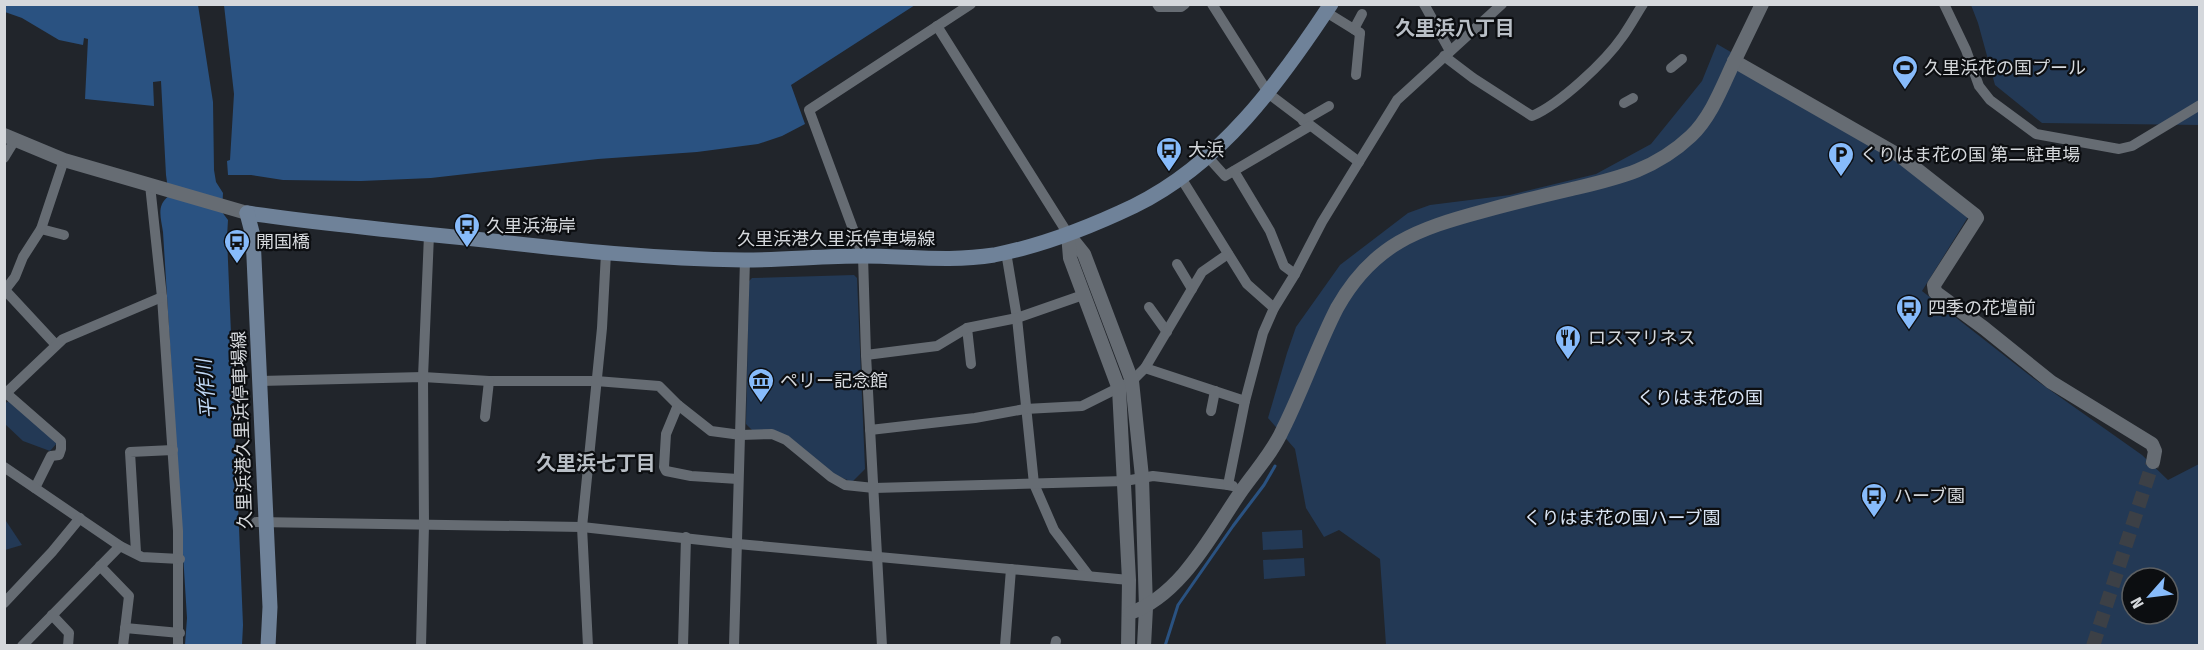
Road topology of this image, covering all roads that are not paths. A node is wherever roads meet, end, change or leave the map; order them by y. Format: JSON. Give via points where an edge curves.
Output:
{"nodes":[{"id":1,"x":971,"y":4,"type":"edge"},
{"id":2,"x":1157,"y":4,"type":"edge"},
{"id":3,"x":1185,"y":4,"type":"edge"},
{"id":4,"x":1212,"y":4,"type":"edge"},
{"id":5,"x":1424,"y":4,"type":"edge"},
{"id":6,"x":1643,"y":4,"type":"edge"},
{"id":7,"x":1762,"y":4,"type":"edge"},
{"id":8,"x":1944,"y":4,"type":"edge"},
{"id":9,"x":1500,"y":5,"type":"edge"},
{"id":10,"x":1328,"y":8,"type":"edge"},
{"id":11,"x":1362,"y":14,"type":"dead end"},
{"id":12,"x":938,"y":26,"type":"junction"},
{"id":13,"x":1360,"y":33,"type":"junction"},
{"id":14,"x":1447,"y":53,"type":"junction"},
{"id":15,"x":1682,"y":59,"type":"dead end"},
{"id":16,"x":1734,"y":62,"type":"junction"},
{"id":17,"x":1671,"y":68,"type":"dead end"},
{"id":18,"x":1356,"y":75,"type":"dead end"},
{"id":19,"x":1269,"y":94,"type":"junction"},
{"id":20,"x":2199,"y":105,"type":"edge"},
{"id":21,"x":1329,"y":106,"type":"dead end"},
{"id":22,"x":1306,"y":123,"type":"junction"},
{"id":23,"x":10,"y":138,"type":"edge"},
{"id":24,"x":1207,"y":156,"type":"junction"},
{"id":25,"x":4,"y":158,"type":"edge"},
{"id":26,"x":64,"y":160,"type":"junction"},
{"id":27,"x":1359,"y":162,"type":"junction"},
{"id":28,"x":1234,"y":171,"type":"junction"},
{"id":29,"x":1180,"y":178,"type":"junction"},
{"id":30,"x":156,"y":187,"type":"junction"},
{"id":31,"x":248,"y":213,"type":"junction"},
{"id":32,"x":41,"y":229,"type":"junction"},
{"id":33,"x":1068,"y":234,"type":"junction"},
{"id":34,"x":64,"y":235,"type":"dead end"},
{"id":35,"x":429,"y":235,"type":"junction"},
{"id":36,"x":1006,"y":252,"type":"junction"},
{"id":37,"x":606,"y":253,"type":"junction"},
{"id":38,"x":1228,"y":254,"type":"junction"},
{"id":39,"x":863,"y":256,"type":"junction"},
{"id":40,"x":745,"y":260,"type":"junction"},
{"id":41,"x":1177,"y":264,"type":"dead end"},
{"id":42,"x":1295,"y":274,"type":"junction"},
{"id":43,"x":1192,"y":289,"type":"junction"},
{"id":44,"x":5,"y":290,"type":"edge"},
{"id":45,"x":1083,"y":295,"type":"junction"},
{"id":46,"x":162,"y":297,"type":"junction"},
{"id":47,"x":1149,"y":307,"type":"dead end"},
{"id":48,"x":1274,"y":308,"type":"junction"},
{"id":49,"x":1017,"y":318,"type":"junction"},
{"id":50,"x":967,"y":328,"type":"junction"},
{"id":51,"x":1167,"y":332,"type":"junction"},
{"id":52,"x":56,"y":345,"type":"junction"},
{"id":53,"x":866,"y":355,"type":"junction"},
{"id":54,"x":971,"y":364,"type":"dead end"},
{"id":55,"x":1145,"y":368,"type":"junction"},
{"id":56,"x":423,"y":377,"type":"junction"},
{"id":57,"x":260,"y":381,"type":"junction"},
{"id":58,"x":489,"y":381,"type":"junction"},
{"id":59,"x":596,"y":381,"type":"junction"},
{"id":60,"x":1132,"y":381,"type":"junction"},
{"id":61,"x":1119,"y":389,"type":"junction"},
{"id":62,"x":1215,"y":391,"type":"junction"},
{"id":63,"x":5,"y":394,"type":"edge"},
{"id":64,"x":1245,"y":400,"type":"junction"},
{"id":65,"x":678,"y":405,"type":"junction"},
{"id":66,"x":1025,"y":409,"type":"junction"},
{"id":67,"x":1211,"y":411,"type":"dead end"},
{"id":68,"x":485,"y":417,"type":"dead end"},
{"id":69,"x":870,"y":430,"type":"junction"},
{"id":70,"x":741,"y":435,"type":"junction"},
{"id":71,"x":173,"y":450,"type":"junction"},
{"id":72,"x":2153,"y":462,"type":"tunnel mouth"},
{"id":73,"x":4,"y":467,"type":"edge"},
{"id":74,"x":1142,"y":477,"type":"junction"},
{"id":75,"x":738,"y":479,"type":"junction"},
{"id":76,"x":1125,"y":481,"type":"junction"},
{"id":77,"x":1034,"y":484,"type":"junction"},
{"id":78,"x":1228,"y":485,"type":"junction"},
{"id":79,"x":35,"y":488,"type":"junction"},
{"id":80,"x":874,"y":488,"type":"junction"},
{"id":81,"x":1242,"y":489,"type":"junction"},
{"id":82,"x":80,"y":518,"type":"junction"},
{"id":83,"x":261,"y":522,"type":"junction"},
{"id":84,"x":424,"y":525,"type":"junction"},
{"id":85,"x":582,"y":527,"type":"junction"},
{"id":86,"x":686,"y":537,"type":"junction"},
{"id":87,"x":738,"y":544,"type":"junction"},
{"id":88,"x":120,"y":546,"type":"junction"},
{"id":89,"x":136,"y":552,"type":"junction"},
{"id":90,"x":876,"y":557,"type":"junction"},
{"id":91,"x":180,"y":559,"type":"junction"},
{"id":92,"x":100,"y":566,"type":"junction"},
{"id":93,"x":1011,"y":568,"type":"junction"},
{"id":94,"x":1089,"y":576,"type":"junction"},
{"id":95,"x":1129,"y":580,"type":"junction"},
{"id":96,"x":4,"y":603,"type":"edge"},
{"id":97,"x":1146,"y":608,"type":"junction"},
{"id":98,"x":1130,"y":613,"type":"junction"},
{"id":99,"x":52,"y":615,"type":"junction"},
{"id":100,"x":125,"y":628,"type":"junction"},
{"id":101,"x":180,"y":633,"type":"junction"},
{"id":102,"x":21,"y":645,"type":"edge"},
{"id":103,"x":68,"y":645,"type":"edge"},
{"id":104,"x":123,"y":645,"type":"edge"},
{"id":105,"x":178,"y":645,"type":"edge"},
{"id":106,"x":259,"y":645,"type":"edge"},
{"id":107,"x":268,"y":645,"type":"edge"},
{"id":108,"x":421,"y":645,"type":"edge"},
{"id":109,"x":588,"y":645,"type":"edge"},
{"id":110,"x":683,"y":645,"type":"edge"},
{"id":111,"x":734,"y":645,"type":"edge"},
{"id":112,"x":882,"y":645,"type":"edge"},
{"id":113,"x":1005,"y":645,"type":"edge"},
{"id":114,"x":1128,"y":645,"type":"edge"},
{"id":115,"x":1144,"y":645,"type":"edge"}],
"edges":[{"from":1,"to":12,"type":"street"},
{"from":2,"to":3,"type":"street","via":[[1159,8]]},
{"from":4,"to":19,"type":"street"},
{"from":5,"to":14,"type":"street"},
{"from":6,"to":14,"type":"street","via":[[1608,54],[1568,93],[1532,116],[1473,78]]},
{"from":7,"to":16,"type":"street"},
{"from":8,"to":20,"type":"street","via":[[1979,86],[1990,100],[2036,134],[2119,149],[2133,146]]},
{"from":9,"to":14,"type":"street"},
{"from":10,"to":13,"type":"street"},
{"from":10,"to":19,"type":"main road","name":"久里浜港久里浜停車場線"},
{"from":11,"to":13,"type":"street","via":[[1354,29]]},
{"from":12,"to":33,"type":"street"},
{"from":12,"to":39,"type":"street","via":[[809,110]]},
{"from":13,"to":18,"type":"street"},
{"from":14,"to":27,"type":"street","via":[[1396,100]]},
{"from":15,"to":17,"type":"street"},
{"from":16,"to":72,"type":"street","via":[[1900,156],[1975,215],[1977,218],[1934,285],[1935,292],[2051,382],[2152,444]]},
{"from":16,"to":81,"type":"street","via":[[1717,98],[1693,134],[1658,162],[1626,176],[1433,225],[1388,249],[1370,264],[1350,286],[1324,334],[1284,429]]},
{"from":19,"to":22,"type":"street"},
{"from":19,"to":24,"type":"main road","name":"久里浜港久里浜停車場線"},
{"from":21,"to":22,"type":"street"},
{"from":22,"to":27,"type":"street"},
{"from":22,"to":28,"type":"street"},
{"from":23,"to":25,"type":"street"},
{"from":23,"to":26,"type":"street"},
{"from":24,"to":28,"type":"street","via":[[1225,176]]},
{"from":24,"to":29,"type":"main road","name":"久里浜港久里浜停車場線"},
{"from":26,"to":30,"type":"street"},
{"from":26,"to":32,"type":"street"},
{"from":27,"to":42,"type":"street"},
{"from":28,"to":42,"type":"street","via":[[1270,231],[1284,266]]},
{"from":29,"to":33,"type":"main road","name":"久里浜港久里浜停車場線","via":[[1136,205]]},
{"from":29,"to":38,"type":"street"},
{"from":30,"to":31,"type":"street"},
{"from":30,"to":46,"type":"street"},
{"from":31,"to":35,"type":"main road","name":"久里浜港久里浜停車場線"},
{"from":31,"to":57,"type":"main road","name":"久里浜港久里浜停車場線","via":[[253,236]]},
{"from":31,"to":83,"type":"main road","name":"久里浜港久里浜停車場線","via":[[243,234]]},
{"from":32,"to":34,"type":"street"},
{"from":32,"to":44,"type":"street"},
{"from":33,"to":36,"type":"main road","name":"久里浜港久里浜停車場線"},
{"from":33,"to":45,"type":"street","via":[[1070,258]]},
{"from":33,"to":60,"type":"street","via":[[1084,254]]},
{"from":35,"to":37,"type":"main road","name":"久里浜港久里浜停車場線"},
{"from":35,"to":56,"type":"street"},
{"from":36,"to":39,"type":"main road","name":"久里浜港久里浜停車場線","via":[[954,258]]},
{"from":36,"to":49,"type":"street"},
{"from":37,"to":40,"type":"main road","name":"久里浜港久里浜停車場線"},
{"from":37,"to":59,"type":"street"},
{"from":38,"to":43,"type":"street","via":[[1202,272]]},
{"from":38,"to":48,"type":"street","via":[[1247,284]]},
{"from":39,"to":40,"type":"main road","name":"久里浜港久里浜停車場線"},
{"from":39,"to":53,"type":"street"},
{"from":40,"to":70,"type":"street"},
{"from":41,"to":43,"type":"street"},
{"from":42,"to":48,"type":"street"},
{"from":43,"to":51,"type":"street"},
{"from":44,"to":52,"type":"street"},
{"from":45,"to":49,"type":"street"},
{"from":45,"to":61,"type":"street"},
{"from":46,"to":52,"type":"street"},
{"from":46,"to":71,"type":"street"},
{"from":47,"to":51,"type":"street"},
{"from":48,"to":64,"type":"street"},
{"from":49,"to":50,"type":"street"},
{"from":49,"to":66,"type":"street"},
{"from":50,"to":53,"type":"street","via":[[937,346]]},
{"from":50,"to":54,"type":"street"},
{"from":51,"to":55,"type":"street"},
{"from":52,"to":63,"type":"street"},
{"from":53,"to":69,"type":"street"},
{"from":55,"to":60,"type":"street"},
{"from":55,"to":62,"type":"street"},
{"from":56,"to":57,"type":"street"},
{"from":56,"to":58,"type":"street"},
{"from":56,"to":84,"type":"street"},
{"from":57,"to":83,"type":"main road","name":"久里浜港久里浜停車場線"},
{"from":58,"to":59,"type":"street"},
{"from":58,"to":68,"type":"street"},
{"from":59,"to":65,"type":"street","via":[[659,386]]},
{"from":59,"to":85,"type":"street"},
{"from":60,"to":61,"type":"street"},
{"from":60,"to":74,"type":"street"},
{"from":61,"to":66,"type":"street","via":[[1082,406]]},
{"from":61,"to":76,"type":"street"},
{"from":62,"to":64,"type":"street"},
{"from":62,"to":67,"type":"street"},
{"from":63,"to":79,"type":"street","via":[[61,441],[61,449],[51,456]]},
{"from":64,"to":78,"type":"street"},
{"from":65,"to":70,"type":"street","via":[[711,431]]},
{"from":65,"to":75,"type":"street","via":[[666,434],[666,471]]},
{"from":66,"to":69,"type":"street"},
{"from":66,"to":77,"type":"street"},
{"from":69,"to":80,"type":"street"},
{"from":70,"to":75,"type":"street"},
{"from":70,"to":80,"type":"street","via":[[772,434],[786,440],[845,485]]},
{"from":71,"to":89,"type":"street","via":[[130,452]]},
{"from":71,"to":91,"type":"street"},
{"from":73,"to":79,"type":"street"},
{"from":74,"to":76,"type":"street"},
{"from":74,"to":78,"type":"street"},
{"from":74,"to":97,"type":"street"},
{"from":75,"to":87,"type":"street"},
{"from":76,"to":77,"type":"street"},
{"from":76,"to":95,"type":"street"},
{"from":77,"to":80,"type":"street"},
{"from":77,"to":94,"type":"street","via":[[1054,530]]},
{"from":78,"to":81,"type":"street"},
{"from":79,"to":82,"type":"street"},
{"from":80,"to":90,"type":"street"},
{"from":81,"to":97,"type":"street","via":[[1204,547],[1175,582]]},
{"from":82,"to":88,"type":"street"},
{"from":82,"to":96,"type":"street"},
{"from":83,"to":84,"type":"street"},
{"from":83,"to":106,"type":"main road","name":"久里浜港久里浜停車場線"},
{"from":83,"to":107,"type":"main road","name":"久里浜港久里浜停車場線","via":[[270,607]]},
{"from":84,"to":85,"type":"street"},
{"from":84,"to":108,"type":"street"},
{"from":85,"to":86,"type":"street"},
{"from":85,"to":109,"type":"street"},
{"from":86,"to":87,"type":"street"},
{"from":86,"to":110,"type":"street"},
{"from":87,"to":90,"type":"street"},
{"from":87,"to":111,"type":"street"},
{"from":88,"to":89,"type":"street"},
{"from":88,"to":92,"type":"street"},
{"from":89,"to":91,"type":"street","via":[[142,556]]},
{"from":90,"to":93,"type":"street"},
{"from":90,"to":112,"type":"street"},
{"from":91,"to":101,"type":"street"},
{"from":92,"to":99,"type":"street"},
{"from":92,"to":100,"type":"street","via":[[129,596]]},
{"from":93,"to":94,"type":"street"},
{"from":93,"to":113,"type":"street"},
{"from":94,"to":95,"type":"street"},
{"from":95,"to":98,"type":"street"},
{"from":97,"to":98,"type":"street"},
{"from":97,"to":115,"type":"street"},
{"from":98,"to":114,"type":"street"},
{"from":99,"to":102,"type":"street"},
{"from":99,"to":103,"type":"street","via":[[69,633]]},
{"from":100,"to":101,"type":"street"},
{"from":100,"to":104,"type":"street"},
{"from":101,"to":105,"type":"street"}]}
